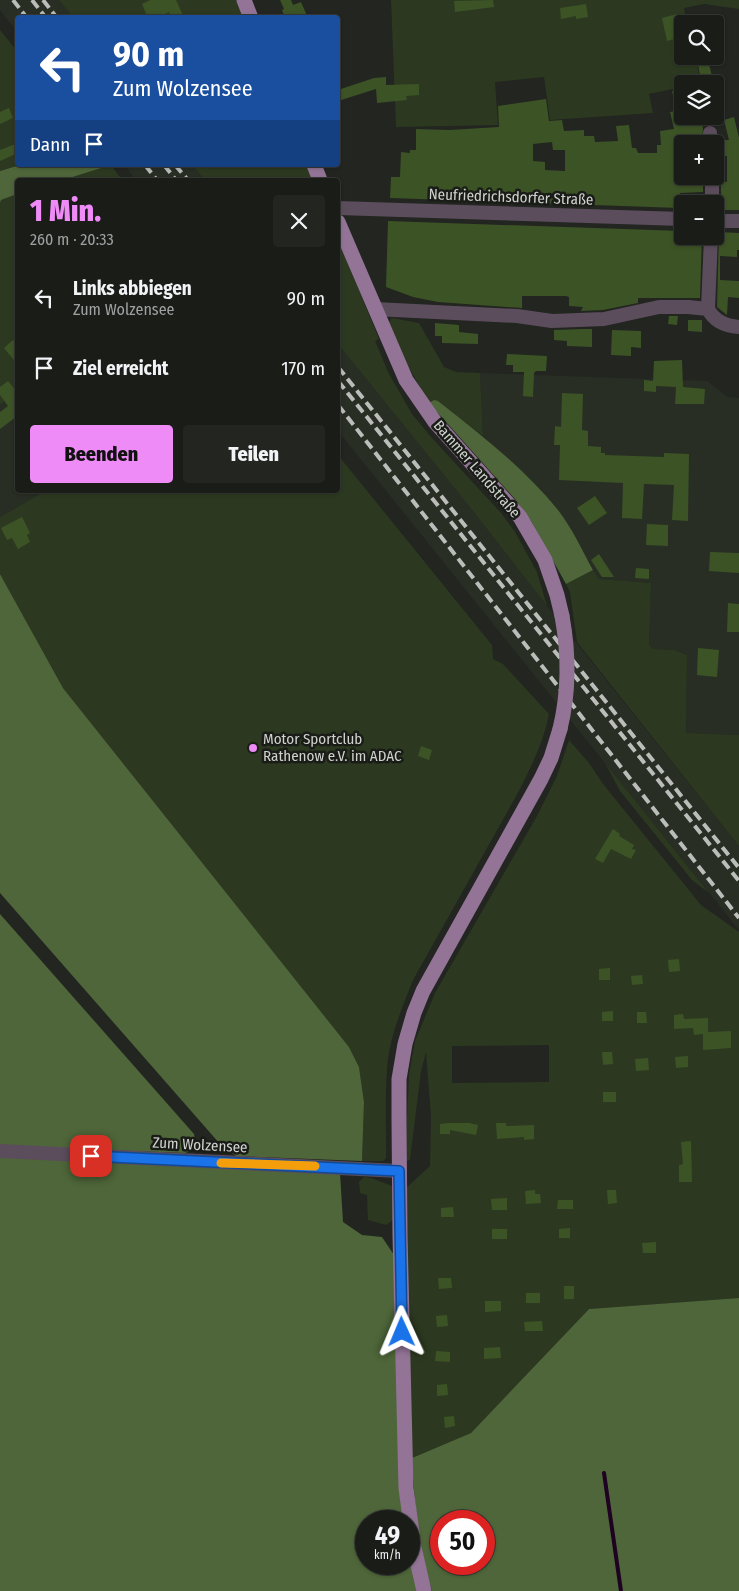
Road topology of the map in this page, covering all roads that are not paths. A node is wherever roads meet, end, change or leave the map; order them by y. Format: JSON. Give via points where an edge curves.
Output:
{"nodes":[{"id":1,"x":244,"y":0,"type":"edge"},
{"id":2,"x":250,"y":15,"type":"edge"},
{"id":3,"x":340,"y":208,"type":"edge"},
{"id":4,"x":674,"y":219,"type":"edge"},
{"id":5,"x":724,"y":221,"type":"edge"},
{"id":6,"x":739,"y":222,"type":"edge"},
{"id":7,"x":340,"y":227,"type":"edge"},
{"id":8,"x":711,"y":245,"type":"edge"},
{"id":9,"x":374,"y":309,"type":"junction"},
{"id":10,"x":708,"y":309,"type":"junction"},
{"id":11,"x":739,"y":327,"type":"edge"},
{"id":12,"x":0,"y":1151,"type":"edge"},
{"id":13,"x":399,"y":1171,"type":"junction"},
{"id":14,"x":424,"y":1591,"type":"edge"}],
"edges":[{"from":1,"to":2,"type":"main road"},
{"from":3,"to":4,"type":"street","name":"Neufriedrichsdorfer Straße"},
{"from":5,"to":6,"type":"street"},
{"from":7,"to":9,"type":"main road","name":"Bammer Landstraße"},
{"from":8,"to":10,"type":"street"},
{"from":9,"to":10,"type":"street","via":[[517,316],[552,321],[604,319],[659,307]]},
{"from":9,"to":13,"type":"main road","name":"Bammer Landstraße","bridge":true,"via":[[406,380],[421,404],[520,517],[545,560],[562,616],[568,663],[560,729],[551,758],[434,970],[414,1013],[399,1079]]},
{"from":10,"to":11,"type":"street","via":[[715,319]]},
{"from":12,"to":13,"type":"street","name":"Zum Wolzensee"},
{"from":13,"to":14,"type":"main road","name":"Bammer Landstraße","via":[[406,1488]]}]}
